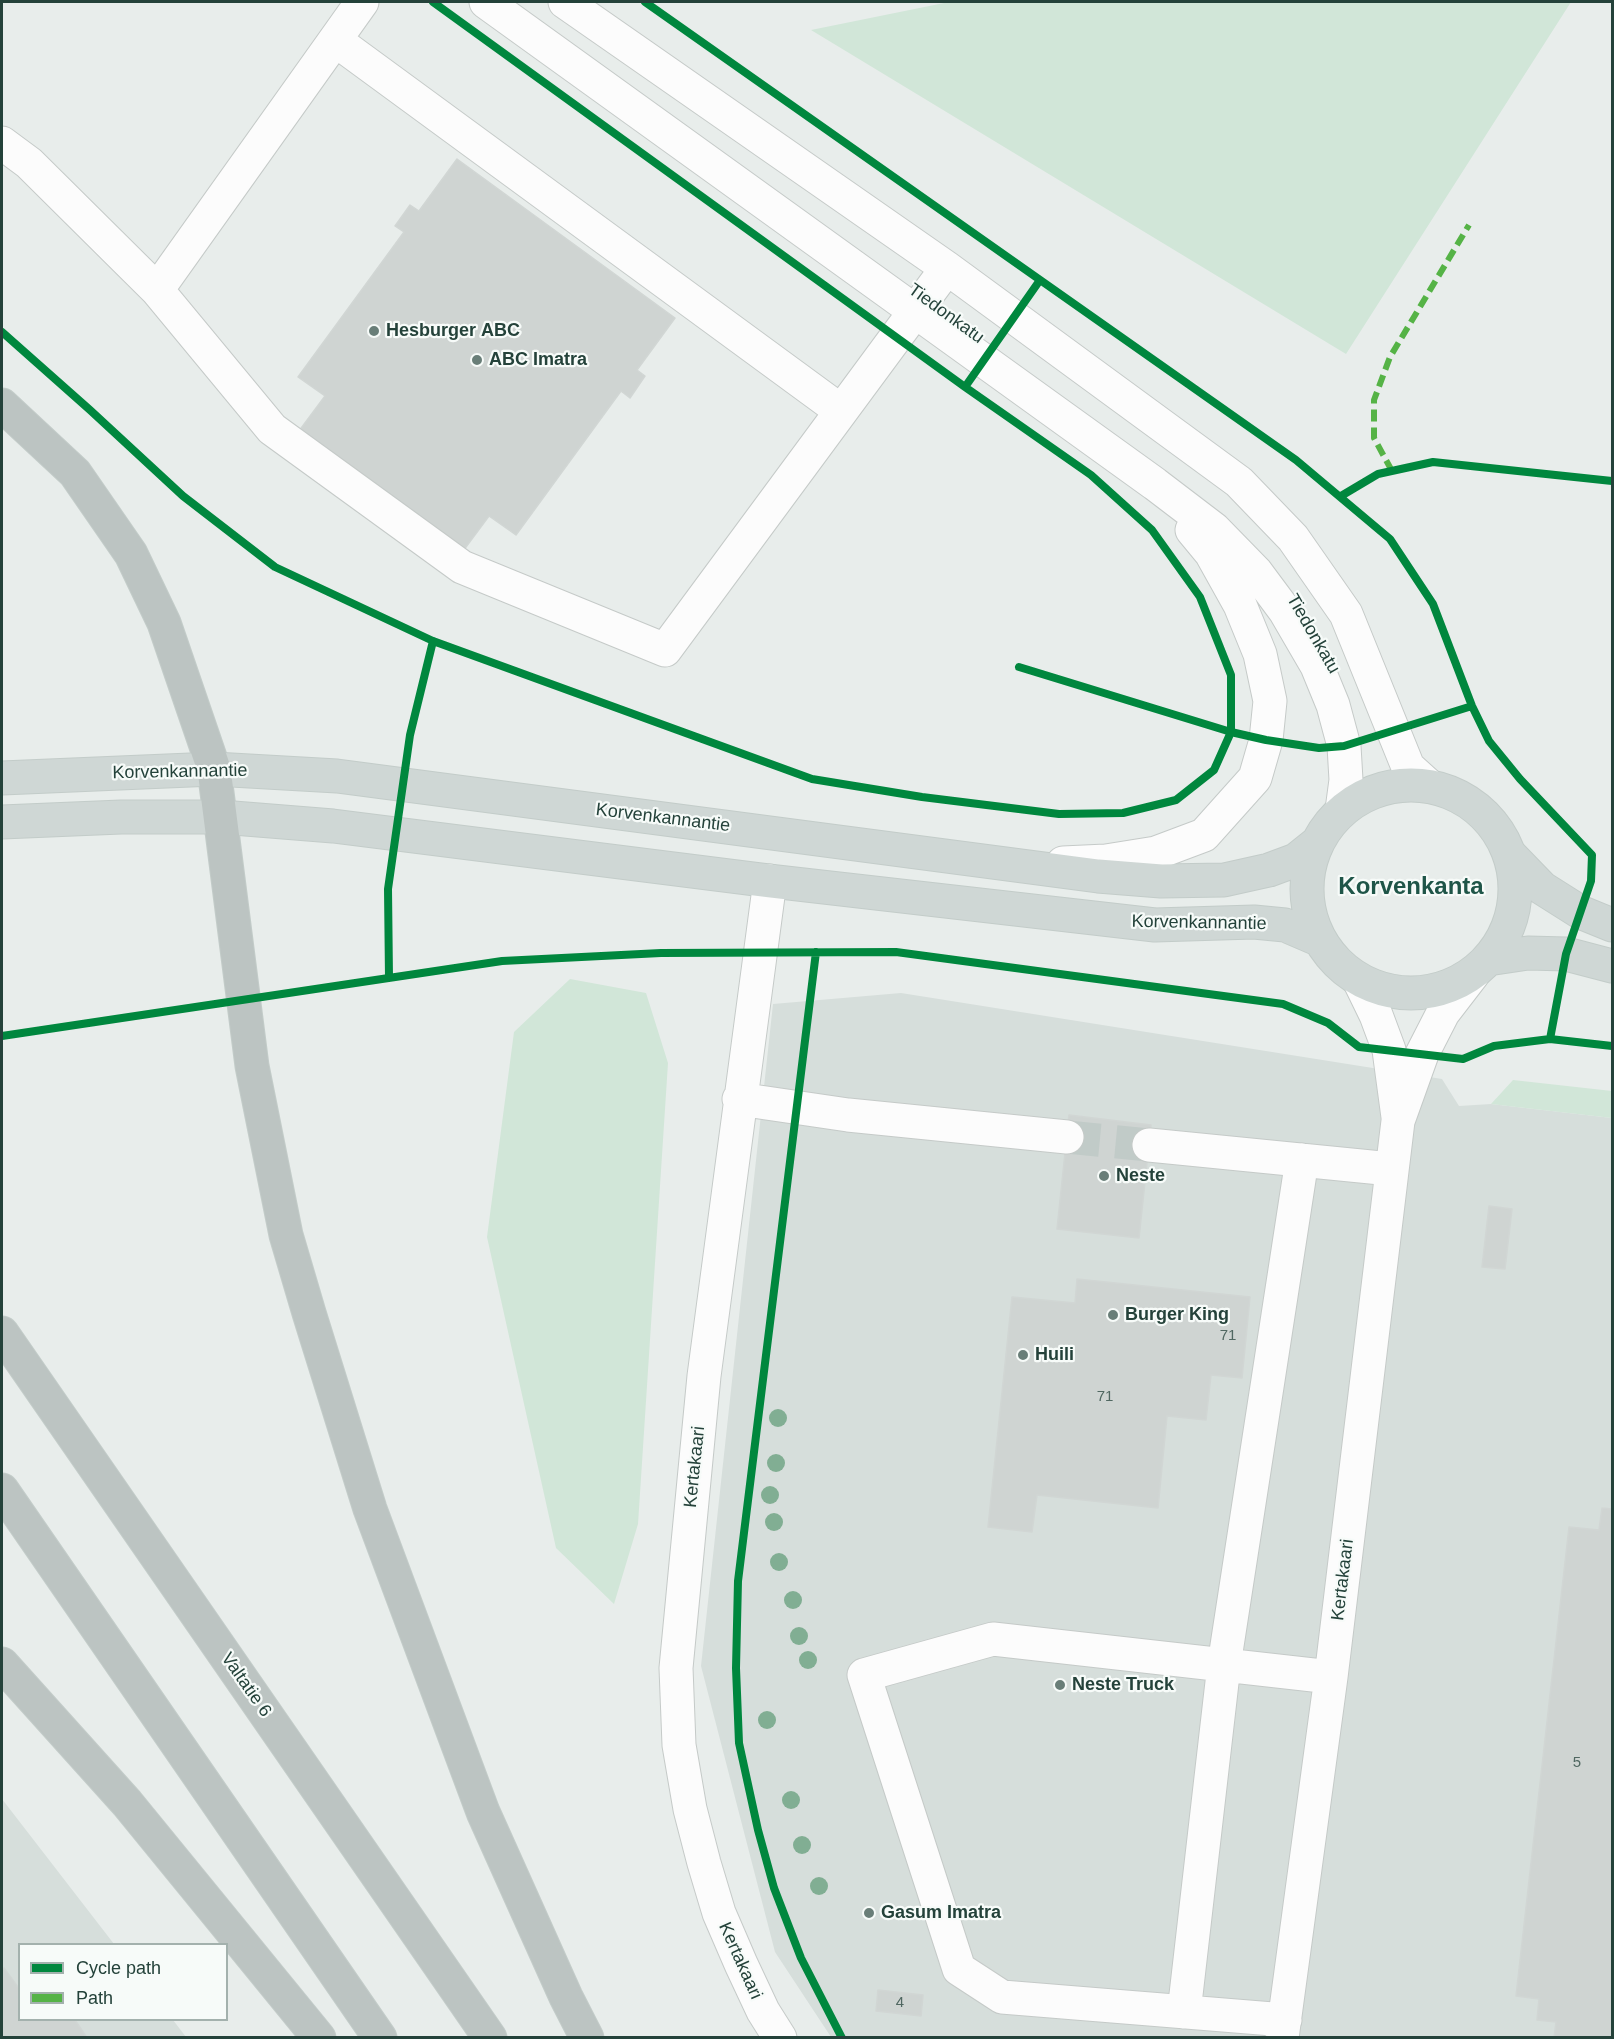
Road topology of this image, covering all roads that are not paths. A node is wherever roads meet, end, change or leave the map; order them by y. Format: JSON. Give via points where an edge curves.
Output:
{"nodes":[{"id":1,"x":362,"y":2,"type":"edge"},
{"id":2,"x":486,"y":2,"type":"edge"},
{"id":3,"x":565,"y":2,"type":"edge"},
{"id":4,"x":335,"y":40,"type":"junction"},
{"id":5,"x":2,"y":143,"type":"edge"},
{"id":6,"x":947,"y":268,"type":"junction"},
{"id":7,"x":157,"y":290,"type":"junction"},
{"id":8,"x":915,"y":310,"type":"junction"},
{"id":9,"x":2,"y":405,"type":"edge"},
{"id":10,"x":841,"y":411,"type":"junction"},
{"id":11,"x":1155,"y":484,"type":"junction"},
{"id":12,"x":214,"y":769,"type":"junction"},
{"id":13,"x":2,"y":778,"type":"edge"},
{"id":14,"x":1429,"y":786,"type":"junction"},
{"id":15,"x":1342,"y":810,"type":"junction"},
{"id":16,"x":221,"y":817,"type":"junction"},
{"id":17,"x":2,"y":822,"type":"edge"},
{"id":18,"x":1316,"y":844,"type":"junction"},
{"id":19,"x":1510,"y":856,"type":"junction"},
{"id":20,"x":1018,"y":865,"type":"junction"},
{"id":21,"x":770,"y":881,"type":"junction"},
{"id":22,"x":1612,"y":925,"type":"edge"},
{"id":23,"x":1320,"y":940,"type":"junction"},
{"id":24,"x":1612,"y":966,"type":"edge"},
{"id":25,"x":1480,"y":967,"type":"junction"},
{"id":26,"x":1359,"y":980,"type":"junction"},
{"id":27,"x":739,"y":1099,"type":"junction"},
{"id":28,"x":1398,"y":1121,"type":"junction"},
{"id":29,"x":1067,"y":1137,"type":"tunnel mouth"},
{"id":30,"x":1149,"y":1145,"type":"tunnel mouth"},
{"id":31,"x":1302,"y":1160,"type":"junction"},
{"id":32,"x":1391,"y":1169,"type":"junction"},
{"id":33,"x":2,"y":1333,"type":"edge"},
{"id":34,"x":2,"y":1490,"type":"edge"},
{"id":35,"x":2,"y":1664,"type":"edge"},
{"id":36,"x":1224,"y":1665,"type":"junction"},
{"id":37,"x":1331,"y":1677,"type":"junction"},
{"id":38,"x":1184,"y":2012,"type":"junction"},
{"id":39,"x":1284,"y":2029,"type":"edge"},
{"id":40,"x":319,"y":2037,"type":"edge"},
{"id":41,"x":380,"y":2037,"type":"edge"},
{"id":42,"x":490,"y":2037,"type":"edge"},
{"id":43,"x":587,"y":2037,"type":"edge"},
{"id":44,"x":780,"y":2037,"type":"edge"}],
"edges":[{"from":1,"to":4,"type":"street"},
{"from":2,"to":8,"type":"street","name":"Tiedonkatu"},
{"from":3,"to":6,"type":"street","name":"Tiedonkatu"},
{"from":4,"to":7,"type":"street"},
{"from":4,"to":10,"type":"street"},
{"from":5,"to":7,"type":"street","via":[[29,163]]},
{"from":6,"to":8,"type":"street"},
{"from":6,"to":14,"type":"street","name":"Tiedonkatu","via":[[1239,482],[1293,538],[1346,614],[1407,767]]},
{"from":7,"to":10,"type":"street","via":[[272,429],[462,567],[665,650]]},
{"from":8,"to":10,"type":"street"},
{"from":8,"to":11,"type":"street","name":"Tiedonkatu"},
{"from":9,"to":12,"type":"highway","via":[[75,473],[131,554],[164,623]]},
{"from":11,"to":15,"type":"street","name":"Tiedonkatu","via":[[1214,529],[1256,573],[1285,611],[1317,666],[1344,746],[1346,780]]},
{"from":11,"to":20,"type":"street","name":"Tiedonkatu","via":[[1211,553],[1240,605],[1260,654],[1270,701],[1266,740],[1255,778],[1204,835],[1156,853],[1106,861]]},
{"from":12,"to":13,"type":"main road","name":"Korvenkannantie"},
{"from":12,"to":16,"type":"highway"},
{"from":12,"to":20,"type":"main road","name":"Korvenkannantie","via":[[348,778]]},
{"from":14,"to":15,"type":"main road","via":[[1398,785],[1369,793]]},
{"from":14,"to":19,"type":"main road","via":[[1456,794],[1480,810],[1498,831]]},
{"from":15,"to":18,"type":"main road"},
{"from":16,"to":17,"type":"main road","name":"Korvenkannantie"},
{"from":16,"to":21,"type":"main road","name":"Korvenkannantie","via":[[333,826]]},
{"from":16,"to":43,"type":"highway","via":[[252,1066],[286,1235],[370,1509],[483,1812]]},
{"from":18,"to":20,"type":"main road","name":"Korvenkannantie","via":[[1296,860],[1224,880],[1161,881]]},
{"from":18,"to":23,"type":"main road","via":[[1307,876],[1309,909]]},
{"from":19,"to":22,"type":"main road","via":[[1542,888],[1580,912]]},
{"from":19,"to":25,"type":"main road","via":[[1515,884],[1513,911],[1504,937]]},
{"from":21,"to":23,"type":"main road","name":"Korvenkannantie","via":[[1155,925],[1285,925]]},
{"from":21,"to":27,"type":"street","name":"Kertakaari"},
{"from":23,"to":26,"type":"main road","via":[[1337,962]]},
{"from":24,"to":25,"type":"main road","via":[[1566,954],[1528,953]]},
{"from":25,"to":26,"type":"main road","via":[[1446,987],[1417,993],[1387,991]]},
{"from":25,"to":28,"type":"street","name":"Kertakaari","via":[[1443,1013],[1422,1054]]},
{"from":26,"to":28,"type":"street","name":"Kertakaari","via":[[1389,1050]]},
{"from":27,"to":29,"type":"street","via":[[848,1115]]},
{"from":27,"to":44,"type":"street","name":"Kertakaari","via":[[704,1376],[676,1679],[679,1745],[704,1863],[719,1913],[741,1964]]},
{"from":28,"to":32,"type":"street","name":"Kertakaari"},
{"from":30,"to":31,"type":"street"},
{"from":31,"to":32,"type":"street"},
{"from":31,"to":36,"type":"street"},
{"from":32,"to":37,"type":"street","name":"Kertakaari"},
{"from":33,"to":42,"type":"highway","name":"Valtatie 6"},
{"from":34,"to":41,"type":"highway"},
{"from":35,"to":40,"type":"highway","via":[[127,1803]]},
{"from":36,"to":37,"type":"street"},
{"from":36,"to":38,"type":"street"},
{"from":36,"to":38,"type":"street","via":[[993,1639],[864,1675],[959,1969],[1002,1997]]},
{"from":37,"to":39,"type":"street","name":"Kertakaari"},
{"from":38,"to":39,"type":"street"}]}
